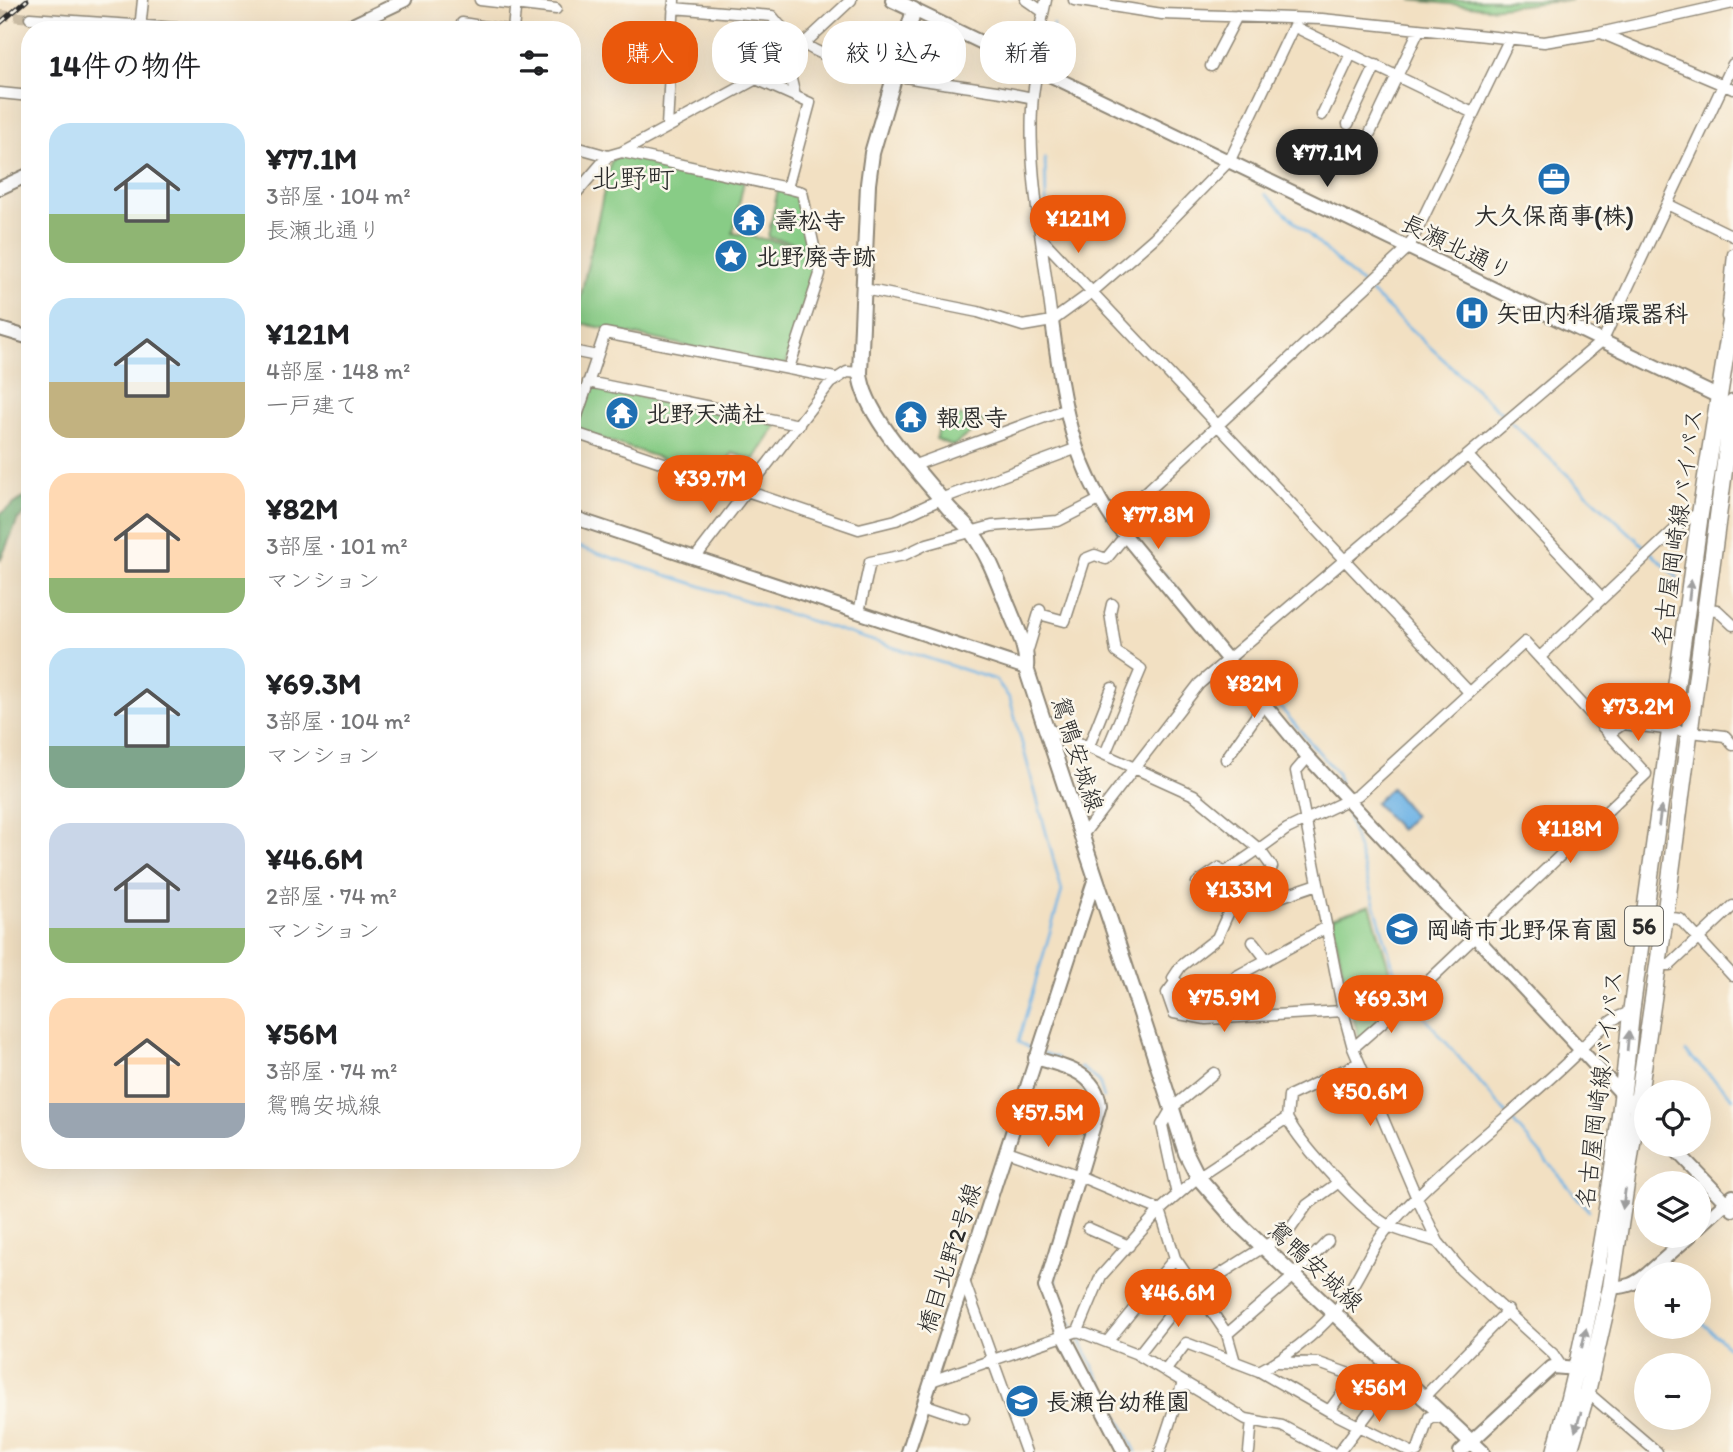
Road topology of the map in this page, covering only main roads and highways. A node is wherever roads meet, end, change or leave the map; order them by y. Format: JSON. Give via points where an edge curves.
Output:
{"nodes":[{"id":1,"x":893,"y":0,"type":"edge"},
{"id":2,"x":1733,"y":309,"type":"edge"},
{"id":3,"x":1717,"y":396,"type":"junction"},
{"id":4,"x":1733,"y":403,"type":"edge"},
{"id":5,"x":1728,"y":474,"type":"edge"},
{"id":6,"x":1646,"y":1080,"type":"edge"},
{"id":7,"x":1634,"y":1157,"type":"edge"},
{"id":8,"x":1465,"y":1447,"type":"edge"},
{"id":9,"x":1482,"y":1452,"type":"edge"},
{"id":10,"x":1555,"y":1452,"type":"edge"},
{"id":11,"x":1569,"y":1452,"type":"edge"}],
"edges":[{"from":1,"to":8,"type":"main road","name":"鴛鴨安城線","via":[[914,10],[872,153],[860,373],[863,394],[875,417],[972,532],[988,559],[1186,1153],[1198,1177],[1262,1247],[1442,1417]]},
{"from":2,"to":3,"type":"main road","name":"名古屋岡崎線バイパス"},
{"from":3,"to":4,"type":"main road"},
{"from":10,"to":3,"type":"main road","name":"名古屋岡崎線バイパス","number":"56","one_way":true,"via":[[1569,1367],[1599,1273]]},
{"from":4,"to":5,"type":"main road","name":"名古屋岡崎線バイパス","number":"56"},
{"from":5,"to":6,"type":"main road","name":"名古屋岡崎線バイパス","number":"56","via":[[1689,732]]},
{"from":7,"to":11,"type":"main road","name":"名古屋岡崎線バイパス","number":"56","one_way":true,"via":[[1611,1287]]},
{"from":8,"to":9,"type":"main road","name":"鴛鴨安城線"}]}
